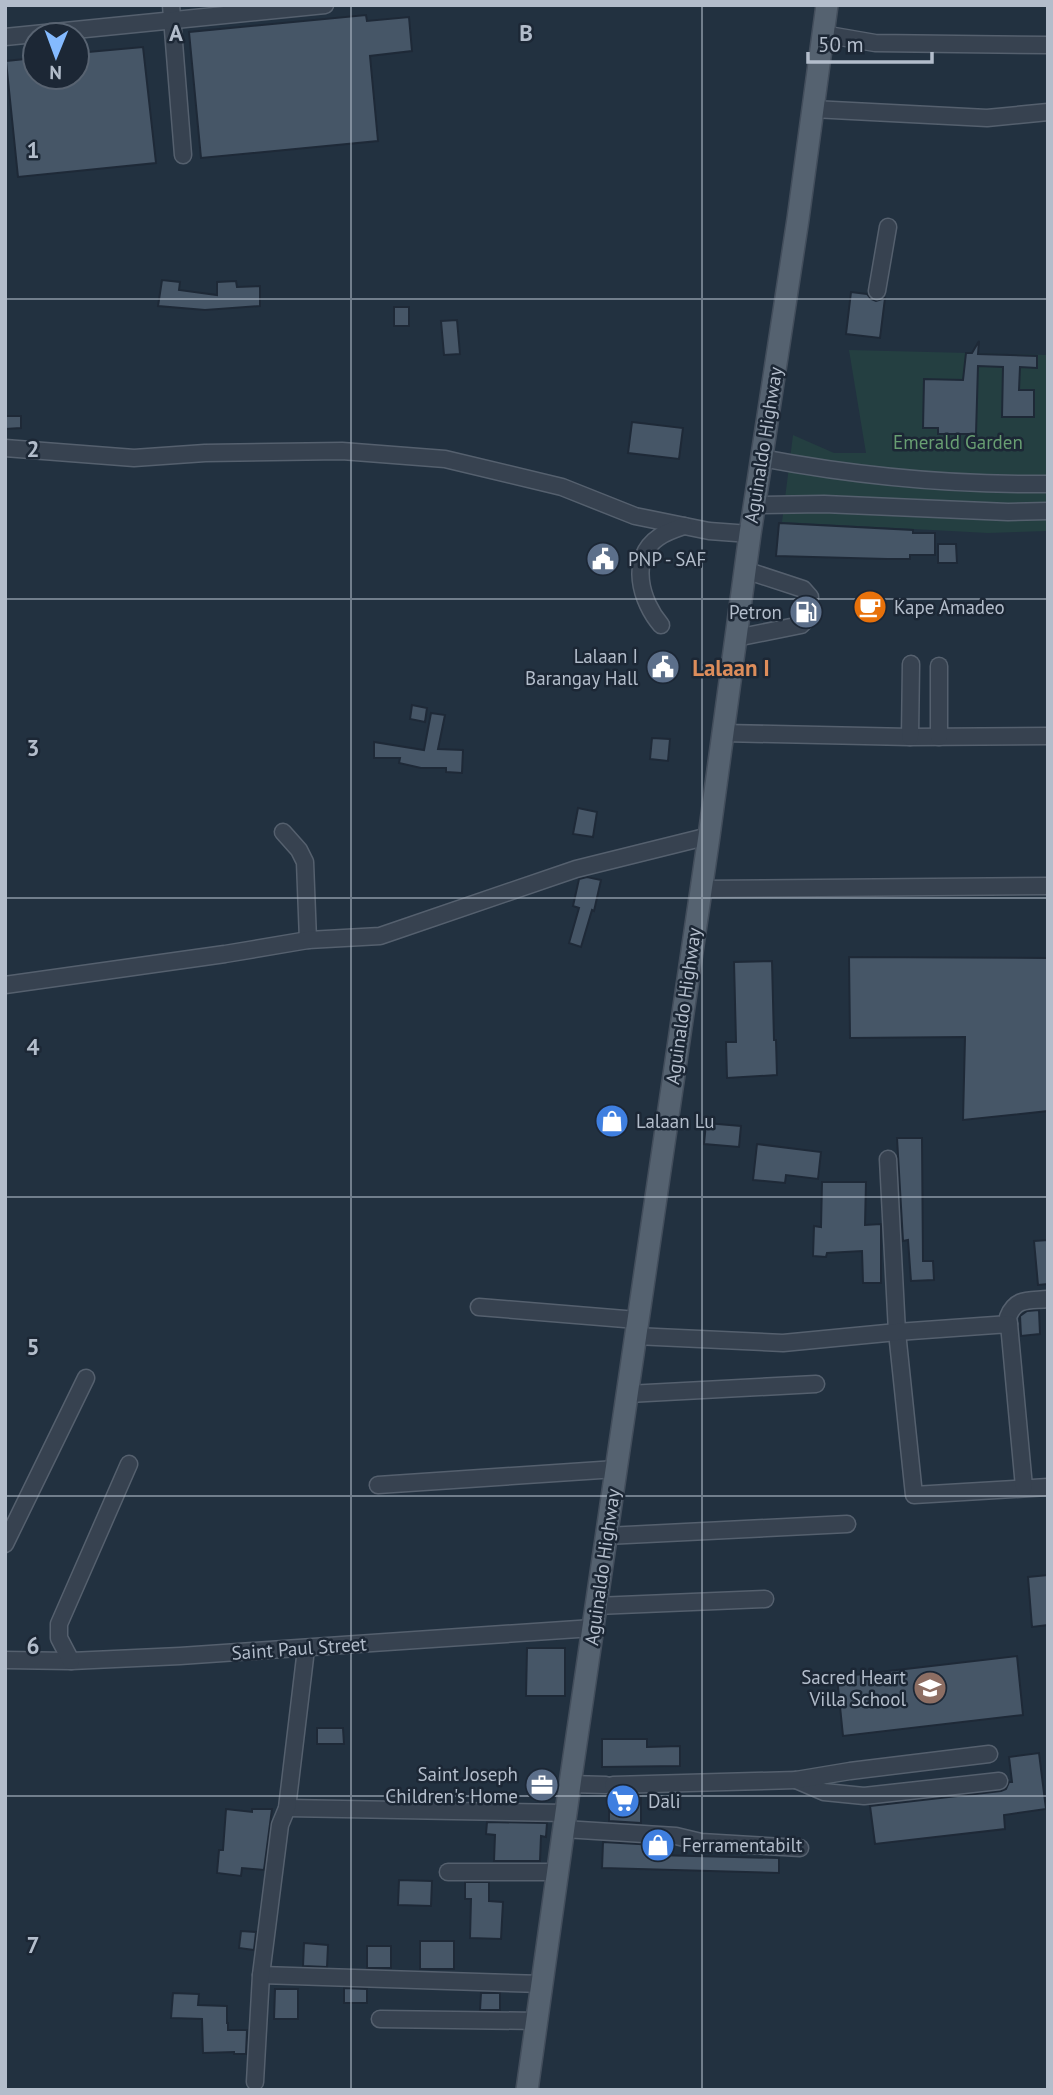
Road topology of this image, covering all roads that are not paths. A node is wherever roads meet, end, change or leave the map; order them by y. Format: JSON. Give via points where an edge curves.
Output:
{"nodes":[{"id":1,"x":325,"y":5,"type":"edge"},
{"id":2,"x":827,"y":5,"type":"edge"},
{"id":3,"x":172,"y":13,"type":"edge"},
{"id":4,"x":823,"y":34,"type":"junction"},
{"id":5,"x":5,"y":37,"type":"edge"},
{"id":6,"x":1048,"y":45,"type":"edge"},
{"id":7,"x":813,"y":109,"type":"junction"},
{"id":8,"x":1048,"y":112,"type":"edge"},
{"id":9,"x":183,"y":155,"type":"dead end"},
{"id":10,"x":888,"y":227,"type":"dead end"},
{"id":11,"x":877,"y":292,"type":"dead end"},
{"id":12,"x":5,"y":448,"type":"edge"},
{"id":13,"x":762,"y":458,"type":"junction"},
{"id":14,"x":1048,"y":484,"type":"edge"},
{"id":15,"x":754,"y":505,"type":"junction"},
{"id":16,"x":1048,"y":511,"type":"edge"},
{"id":17,"x":684,"y":526,"type":"junction"},
{"id":18,"x":750,"y":534,"type":"junction"},
{"id":19,"x":745,"y":570,"type":"junction"},
{"id":20,"x":810,"y":597,"type":"dead end"},
{"id":21,"x":809,"y":617,"type":"dead end"},
{"id":22,"x":661,"y":625,"type":"dead end"},
{"id":23,"x":736,"y":638,"type":"junction"},
{"id":24,"x":911,"y":664,"type":"dead end"},
{"id":25,"x":939,"y":666,"type":"dead end"},
{"id":26,"x":723,"y":733,"type":"junction"},
{"id":27,"x":1048,"y":736,"type":"edge"},
{"id":28,"x":910,"y":737,"type":"junction"},
{"id":29,"x":939,"y":737,"type":"junction"},
{"id":30,"x":283,"y":832,"type":"dead end"},
{"id":31,"x":709,"y":836,"type":"junction"},
{"id":32,"x":1048,"y":886,"type":"edge"},
{"id":33,"x":700,"y":890,"type":"junction"},
{"id":34,"x":308,"y":940,"type":"junction"},
{"id":35,"x":5,"y":985,"type":"edge"},
{"id":36,"x":888,"y":1158,"type":"dead end"},
{"id":37,"x":1048,"y":1299,"type":"edge"},
{"id":38,"x":479,"y":1307,"type":"dead end"},
{"id":39,"x":1009,"y":1324,"type":"junction"},
{"id":40,"x":636,"y":1328,"type":"junction"},
{"id":41,"x":897,"y":1332,"type":"junction"},
{"id":42,"x":86,"y":1378,"type":"dead end"},
{"id":43,"x":816,"y":1384,"type":"dead end"},
{"id":44,"x":628,"y":1394,"type":"junction"},
{"id":45,"x":129,"y":1464,"type":"dead end"},
{"id":46,"x":616,"y":1469,"type":"junction"},
{"id":47,"x":378,"y":1485,"type":"dead end"},
{"id":48,"x":1048,"y":1487,"type":"edge"},
{"id":49,"x":1024,"y":1488,"type":"junction"},
{"id":50,"x":847,"y":1524,"type":"dead end"},
{"id":51,"x":606,"y":1536,"type":"junction"},
{"id":52,"x":5,"y":1544,"type":"edge"},
{"id":53,"x":765,"y":1599,"type":"dead end"},
{"id":54,"x":596,"y":1605,"type":"junction"},
{"id":55,"x":593,"y":1628,"type":"junction"},
{"id":56,"x":306,"y":1649,"type":"junction"},
{"id":57,"x":5,"y":1660,"type":"edge"},
{"id":58,"x":71,"y":1661,"type":"junction"},
{"id":59,"x":989,"y":1754,"type":"dead end"},
{"id":60,"x":796,"y":1780,"type":"junction"},
{"id":61,"x":999,"y":1781,"type":"dead end"},
{"id":62,"x":570,"y":1784,"type":"junction"},
{"id":63,"x":287,"y":1808,"type":"junction"},
{"id":64,"x":565,"y":1821,"type":"junction"},
{"id":65,"x":800,"y":1848,"type":"dead end"},
{"id":66,"x":448,"y":1872,"type":"dead end"},
{"id":67,"x":558,"y":1872,"type":"junction"},
{"id":68,"x":261,"y":1975,"type":"junction"},
{"id":69,"x":543,"y":1984,"type":"junction"},
{"id":70,"x":380,"y":2019,"type":"dead end"},
{"id":71,"x":538,"y":2021,"type":"junction"},
{"id":72,"x":255,"y":2082,"type":"dead end"},
{"id":73,"x":527,"y":2090,"type":"edge"}],
"edges":[{"from":1,"to":3,"type":"street"},
{"from":2,"to":4,"type":"main road","name":"Aguinaldo Highway"},
{"from":3,"to":5,"type":"street"},
{"from":3,"to":9,"type":"street"},
{"from":4,"to":6,"type":"street","via":[[875,43]]},
{"from":4,"to":7,"type":"main road","name":"Aguinaldo Highway"},
{"from":7,"to":8,"type":"street","via":[[987,118]]},
{"from":7,"to":13,"type":"main road","name":"Aguinaldo Highway"},
{"from":10,"to":11,"type":"street"},
{"from":12,"to":17,"type":"street","via":[[134,458],[342,451],[445,459],[562,487],[635,516]]},
{"from":13,"to":14,"type":"street","via":[[921,481]]},
{"from":13,"to":15,"type":"main road","name":"Aguinaldo Highway"},
{"from":15,"to":16,"type":"street"},
{"from":15,"to":18,"type":"main road","name":"Aguinaldo Highway"},
{"from":17,"to":18,"type":"street"},
{"from":17,"to":22,"type":"street","via":[[657,538],[641,565],[643,597]]},
{"from":18,"to":19,"type":"main road","name":"Aguinaldo Highway"},
{"from":19,"to":20,"type":"street","via":[[803,589]]},
{"from":19,"to":23,"type":"main road","name":"Aguinaldo Highway"},
{"from":21,"to":23,"type":"street","via":[[801,625]]},
{"from":23,"to":26,"type":"main road","name":"Aguinaldo Highway"},
{"from":24,"to":28,"type":"street"},
{"from":25,"to":29,"type":"street"},
{"from":26,"to":28,"type":"street"},
{"from":26,"to":31,"type":"main road","name":"Aguinaldo Highway"},
{"from":27,"to":29,"type":"street"},
{"from":28,"to":29,"type":"street"},
{"from":30,"to":34,"type":"street","via":[[304,862]]},
{"from":31,"to":33,"type":"main road","name":"Aguinaldo Highway"},
{"from":31,"to":34,"type":"street","via":[[576,869],[380,936]]},
{"from":32,"to":33,"type":"street"},
{"from":33,"to":40,"type":"main road","name":"Aguinaldo Highway"},
{"from":34,"to":35,"type":"street"},
{"from":36,"to":41,"type":"street"},
{"from":37,"to":39,"type":"street","via":[[1015,1305]]},
{"from":38,"to":40,"type":"street"},
{"from":39,"to":41,"type":"street"},
{"from":39,"to":49,"type":"street"},
{"from":40,"to":41,"type":"street","via":[[783,1343]]},
{"from":40,"to":44,"type":"main road","name":"Aguinaldo Highway"},
{"from":41,"to":49,"type":"street","via":[[914,1495]]},
{"from":42,"to":52,"type":"street"},
{"from":43,"to":44,"type":"street"},
{"from":44,"to":46,"type":"main road","name":"Aguinaldo Highway"},
{"from":45,"to":58,"type":"street","via":[[59,1624],[59,1638]]},
{"from":46,"to":47,"type":"street"},
{"from":46,"to":51,"type":"main road","name":"Aguinaldo Highway"},
{"from":48,"to":49,"type":"street"},
{"from":50,"to":51,"type":"street"},
{"from":51,"to":54,"type":"main road","name":"Aguinaldo Highway"},
{"from":53,"to":54,"type":"street"},
{"from":54,"to":55,"type":"main road","name":"Aguinaldo Highway"},
{"from":55,"to":56,"type":"street","name":"Saint Paul Street"},
{"from":55,"to":62,"type":"main road","name":"Aguinaldo Highway"},
{"from":56,"to":58,"type":"street","name":"Saint Paul Street"},
{"from":56,"to":63,"type":"street"},
{"from":57,"to":58,"type":"street","name":"Saint Paul Street"},
{"from":59,"to":60,"type":"street"},
{"from":60,"to":61,"type":"street","via":[[824,1793],[864,1796]]},
{"from":60,"to":62,"type":"street"},
{"from":62,"to":64,"type":"main road","name":"Aguinaldo Highway"},
{"from":63,"to":64,"type":"street"},
{"from":63,"to":68,"type":"street","via":[[280,1825]]},
{"from":64,"to":65,"type":"street","via":[[701,1842]]},
{"from":64,"to":67,"type":"main road","name":"Aguinaldo Highway"},
{"from":66,"to":67,"type":"street"},
{"from":67,"to":69,"type":"main road","name":"Aguinaldo Highway"},
{"from":68,"to":69,"type":"street"},
{"from":68,"to":72,"type":"street"},
{"from":69,"to":71,"type":"main road","name":"Aguinaldo Highway"},
{"from":70,"to":71,"type":"street"},
{"from":71,"to":73,"type":"main road","name":"Aguinaldo Highway"}]}
